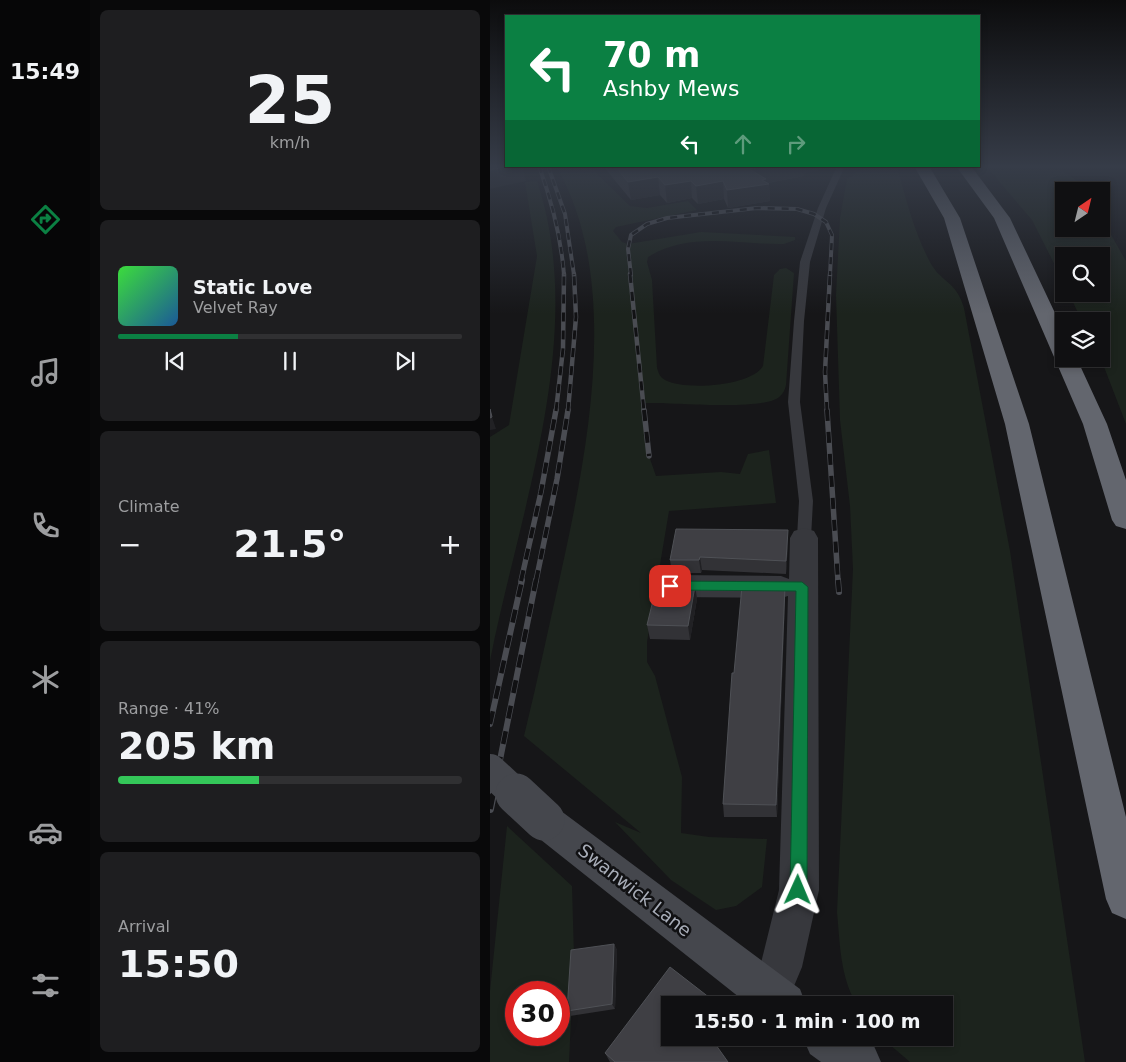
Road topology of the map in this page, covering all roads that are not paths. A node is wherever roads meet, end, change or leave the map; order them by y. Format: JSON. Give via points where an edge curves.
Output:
{"nodes":[{"id":1,"x":820,"y":216,"type":"edge"},
{"id":2,"x":951,"y":216,"type":"edge"},
{"id":3,"x":1000,"y":216,"type":"edge"},
{"id":4,"x":1055,"y":335,"type":"edge"},
{"id":5,"x":1070,"y":367,"type":"edge"},
{"id":6,"x":1126,"y":520,"type":"edge"},
{"id":7,"x":804,"y":538,"type":"joint"},
{"id":8,"x":670,"y":586,"type":"edge"},
{"id":9,"x":802,"y":587,"type":"junction"},
{"id":10,"x":490,"y":770,"type":"edge"},
{"id":11,"x":1126,"y":898,"type":"edge"},
{"id":12,"x":773,"y":996,"type":"edge"},
{"id":13,"x":777,"y":996,"type":"edge"},
{"id":14,"x":837,"y":1046,"type":"edge"},
{"id":15,"x":858,"y":1062,"type":"edge"}],
"edges":[{"from":1,"to":7,"type":"lane","via":[[806,262],[794,402],[806,501]]},
{"from":2,"to":11,"type":"highway","via":[[1017,424]]},
{"from":3,"to":4,"type":"highway"},
{"from":5,"to":6,"type":"highway","via":[[1095,424]]},
{"from":7,"to":9,"type":"street"},
{"from":8,"to":9,"type":"street"},
{"from":9,"to":13,"type":"street","via":[[798,890]]},
{"from":10,"to":12,"type":"street","name":"Swanwick Lane","bridge":true,"via":[[544,820]]},
{"from":14,"to":15,"type":"street"}]}
